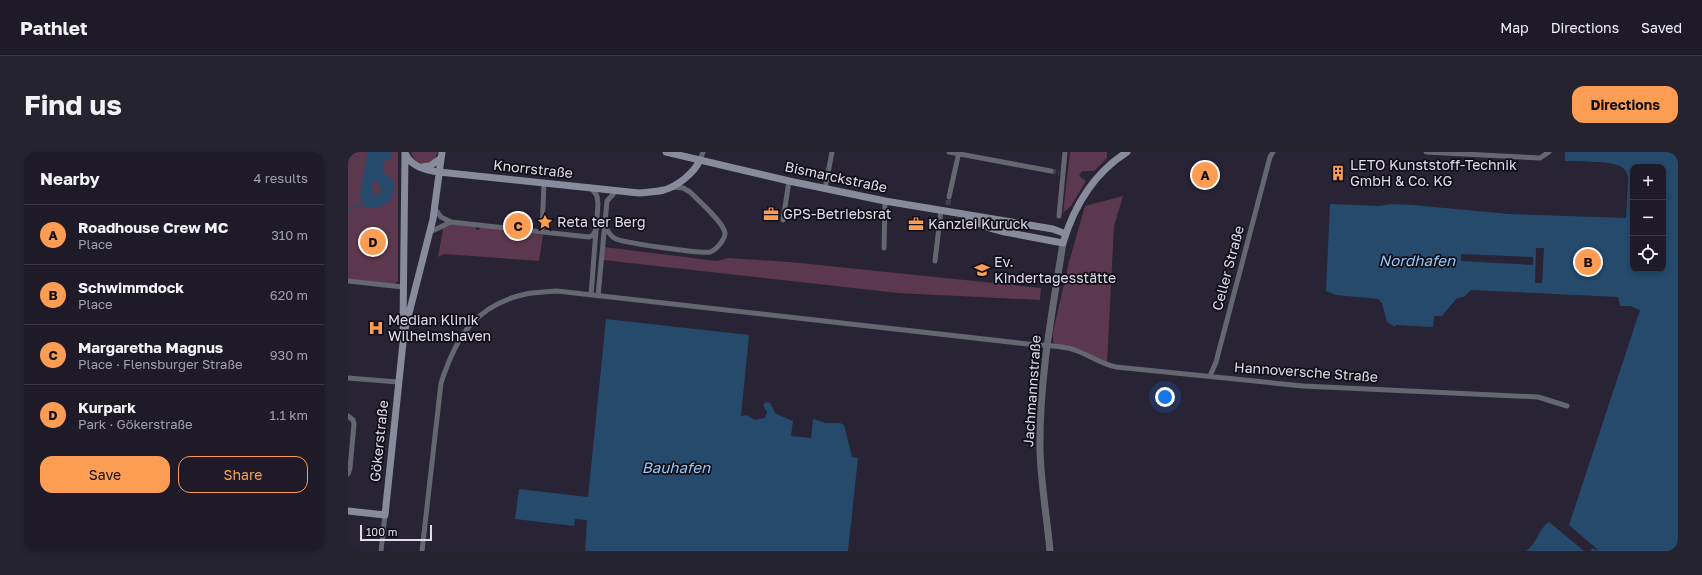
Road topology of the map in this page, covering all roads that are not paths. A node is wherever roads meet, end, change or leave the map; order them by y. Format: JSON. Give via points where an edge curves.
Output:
{"nodes":[{"id":1,"x":405,"y":152,"type":"edge"},
{"id":2,"x":666,"y":152,"type":"edge"},
{"id":3,"x":703,"y":152,"type":"edge"},
{"id":4,"x":832,"y":152,"type":"edge"},
{"id":5,"x":949,"y":152,"type":"edge"},
{"id":6,"x":1065,"y":152,"type":"edge"},
{"id":7,"x":1273,"y":152,"type":"edge"},
{"id":8,"x":1426,"y":152,"type":"edge"},
{"id":9,"x":1549,"y":152,"type":"edge"},
{"id":10,"x":959,"y":153,"type":"edge"},
{"id":11,"x":1124,"y":153,"type":"edge"},
{"id":12,"x":441,"y":155,"type":"edge"},
{"id":13,"x":700,"y":160,"type":"junction"},
{"id":14,"x":420,"y":168,"type":"junction"},
{"id":15,"x":1051,"y":171,"type":"tunnel mouth"},
{"id":16,"x":439,"y":172,"type":"junction"},
{"id":17,"x":789,"y":181,"type":"junction"},
{"id":18,"x":544,"y":183,"type":"junction"},
{"id":19,"x":668,"y":188,"type":"junction"},
{"id":20,"x":592,"y":189,"type":"junction"},
{"id":21,"x":825,"y":189,"type":"junction"},
{"id":22,"x":616,"y":191,"type":"junction"},
{"id":23,"x":949,"y":197,"type":"tunnel mouth"},
{"id":24,"x":885,"y":201,"type":"junction"},
{"id":25,"x":435,"y":209,"type":"junction"},
{"id":26,"x":945,"y":209,"type":"junction"},
{"id":27,"x":956,"y":213,"type":"junction"},
{"id":28,"x":1059,"y":216,"type":"dead end"},
{"id":29,"x":783,"y":220,"type":"dead end"},
{"id":30,"x":451,"y":222,"type":"junction"},
{"id":31,"x":1069,"y":223,"type":"junction"},
{"id":32,"x":604,"y":225,"type":"junction"},
{"id":33,"x":597,"y":228,"type":"junction"},
{"id":34,"x":1057,"y":230,"type":"junction"},
{"id":35,"x":430,"y":232,"type":"junction"},
{"id":36,"x":542,"y":232,"type":"junction"},
{"id":37,"x":1066,"y":234,"type":"junction"},
{"id":38,"x":1063,"y":243,"type":"junction"},
{"id":39,"x":884,"y":248,"type":"dead end"},
{"id":40,"x":594,"y":257,"type":"junction"},
{"id":41,"x":601,"y":258,"type":"junction"},
{"id":42,"x":935,"y":261,"type":"dead end"},
{"id":43,"x":348,"y":281,"type":"edge"},
{"id":44,"x":403,"y":287,"type":"junction"},
{"id":45,"x":591,"y":295,"type":"junction"},
{"id":46,"x":598,"y":296,"type":"junction"},
{"id":47,"x":404,"y":333,"type":"junction"},
{"id":48,"x":1046,"y":346,"type":"junction"},
{"id":49,"x":1210,"y":376,"type":"junction"},
{"id":50,"x":348,"y":378,"type":"edge"},
{"id":51,"x":398,"y":382,"type":"junction"},
{"id":52,"x":1567,"y":406,"type":"dead end"},
{"id":53,"x":348,"y":416,"type":"edge"},
{"id":54,"x":348,"y":474,"type":"edge"},
{"id":55,"x":348,"y":511,"type":"edge"},
{"id":56,"x":385,"y":515,"type":"junction"},
{"id":57,"x":381,"y":551,"type":"edge"},
{"id":58,"x":422,"y":551,"type":"edge"},
{"id":59,"x":1050,"y":551,"type":"edge"}],
"edges":[{"from":1,"to":14,"type":"main road","via":[[409,161]]},
{"from":1,"to":44,"type":"main road","name":"Gökerstraße"},
{"from":2,"to":13,"type":"main road","name":"Bismarckstraße"},
{"from":3,"to":13,"type":"street"},
{"from":4,"to":21,"type":"street"},
{"from":5,"to":10,"type":"street"},
{"from":6,"to":28,"type":"street","via":[[1061,173]]},
{"from":7,"to":49,"type":"street","name":"Celler Straße"},
{"from":8,"to":9,"type":"street","via":[[1540,158]]},
{"from":10,"to":15,"type":"street"},
{"from":10,"to":23,"type":"street"},
{"from":11,"to":31,"type":"main road","name":"Jachmannstraße","via":[[1089,186]]},
{"from":12,"to":14,"type":"main road","via":[[430,166]]},
{"from":12,"to":16,"type":"main road","name":"Gökerstraße"},
{"from":13,"to":17,"type":"main road","name":"Bismarckstraße"},
{"from":13,"to":19,"type":"main road","via":[[688,175]]},
{"from":14,"to":16,"type":"main road","name":"Knorrstraße"},
{"from":16,"to":18,"type":"main road","name":"Knorrstraße"},
{"from":16,"to":25,"type":"main road","name":"Gökerstraße"},
{"from":17,"to":21,"type":"main road","name":"Bismarckstraße"},
{"from":17,"to":29,"type":"street"},
{"from":18,"to":20,"type":"main road","name":"Knorrstraße"},
{"from":18,"to":36,"type":"street"},
{"from":19,"to":22,"type":"main road","name":"Knorrstraße","via":[[639,193]]},
{"from":19,"to":32,"type":"street","via":[[683,188],[690,192],[722,225],[725,234],[723,240],[713,251],[615,239]]},
{"from":20,"to":22,"type":"main road","name":"Knorrstraße"},
{"from":20,"to":33,"type":"street","via":[[597,196]]},
{"from":21,"to":24,"type":"main road","name":"Bismarckstraße"},
{"from":22,"to":32,"type":"street","via":[[607,201]]},
{"from":24,"to":26,"type":"main road","name":"Bismarckstraße"},
{"from":24,"to":39,"type":"street"},
{"from":25,"to":30,"type":"street","via":[[444,220]]},
{"from":25,"to":35,"type":"main road","name":"Gökerstraße"},
{"from":26,"to":27,"type":"main road","name":"Bismarckstraße"},
{"from":26,"to":42,"type":"street"},
{"from":27,"to":34,"type":"main road","name":"Bismarckstraße"},
{"from":27,"to":38,"type":"main road","name":"Bismarckstraße","via":[[990,228]]},
{"from":30,"to":35,"type":"street"},
{"from":30,"to":36,"type":"street"},
{"from":31,"to":34,"type":"main road"},
{"from":31,"to":37,"type":"main road","name":"Jachmannstraße"},
{"from":32,"to":41,"type":"street"},
{"from":33,"to":36,"type":"street","via":[[589,237]]},
{"from":33,"to":40,"type":"street"},
{"from":34,"to":37,"type":"main road","name":"Bismarckstraße"},
{"from":35,"to":47,"type":"main road","name":"Gökerstraße"},
{"from":37,"to":38,"type":"main road","name":"Jachmannstraße"},
{"from":38,"to":48,"type":"street","name":"Jachmannstraße"},
{"from":40,"to":41,"type":"street"},
{"from":40,"to":45,"type":"street"},
{"from":41,"to":46,"type":"street"},
{"from":43,"to":44,"type":"street"},
{"from":44,"to":47,"type":"main road","name":"Gökerstraße"},
{"from":45,"to":46,"type":"street","name":"Hannoversche Straße"},
{"from":45,"to":58,"type":"street","name":"Hannoversche Straße","via":[[557,292],[526,294],[488,309],[463,333],[449,358],[441,383]]},
{"from":46,"to":48,"type":"street","name":"Hannoversche Straße"},
{"from":47,"to":51,"type":"main road","name":"Gökerstraße"},
{"from":48,"to":49,"type":"street","name":"Hannoversche Straße","via":[[1075,350],[1116,367]]},
{"from":48,"to":59,"type":"street","name":"Jachmannstraße","via":[[1040,453]]},
{"from":49,"to":52,"type":"street","name":"Hannoversche Straße","via":[[1310,386],[1538,398]]},
{"from":50,"to":51,"type":"street"},
{"from":51,"to":56,"type":"main road","name":"Gökerstraße"},
{"from":53,"to":54,"type":"street","via":[[354,424]]},
{"from":55,"to":56,"type":"main road"},
{"from":56,"to":57,"type":"street","name":"Gökerstraße"}]}
